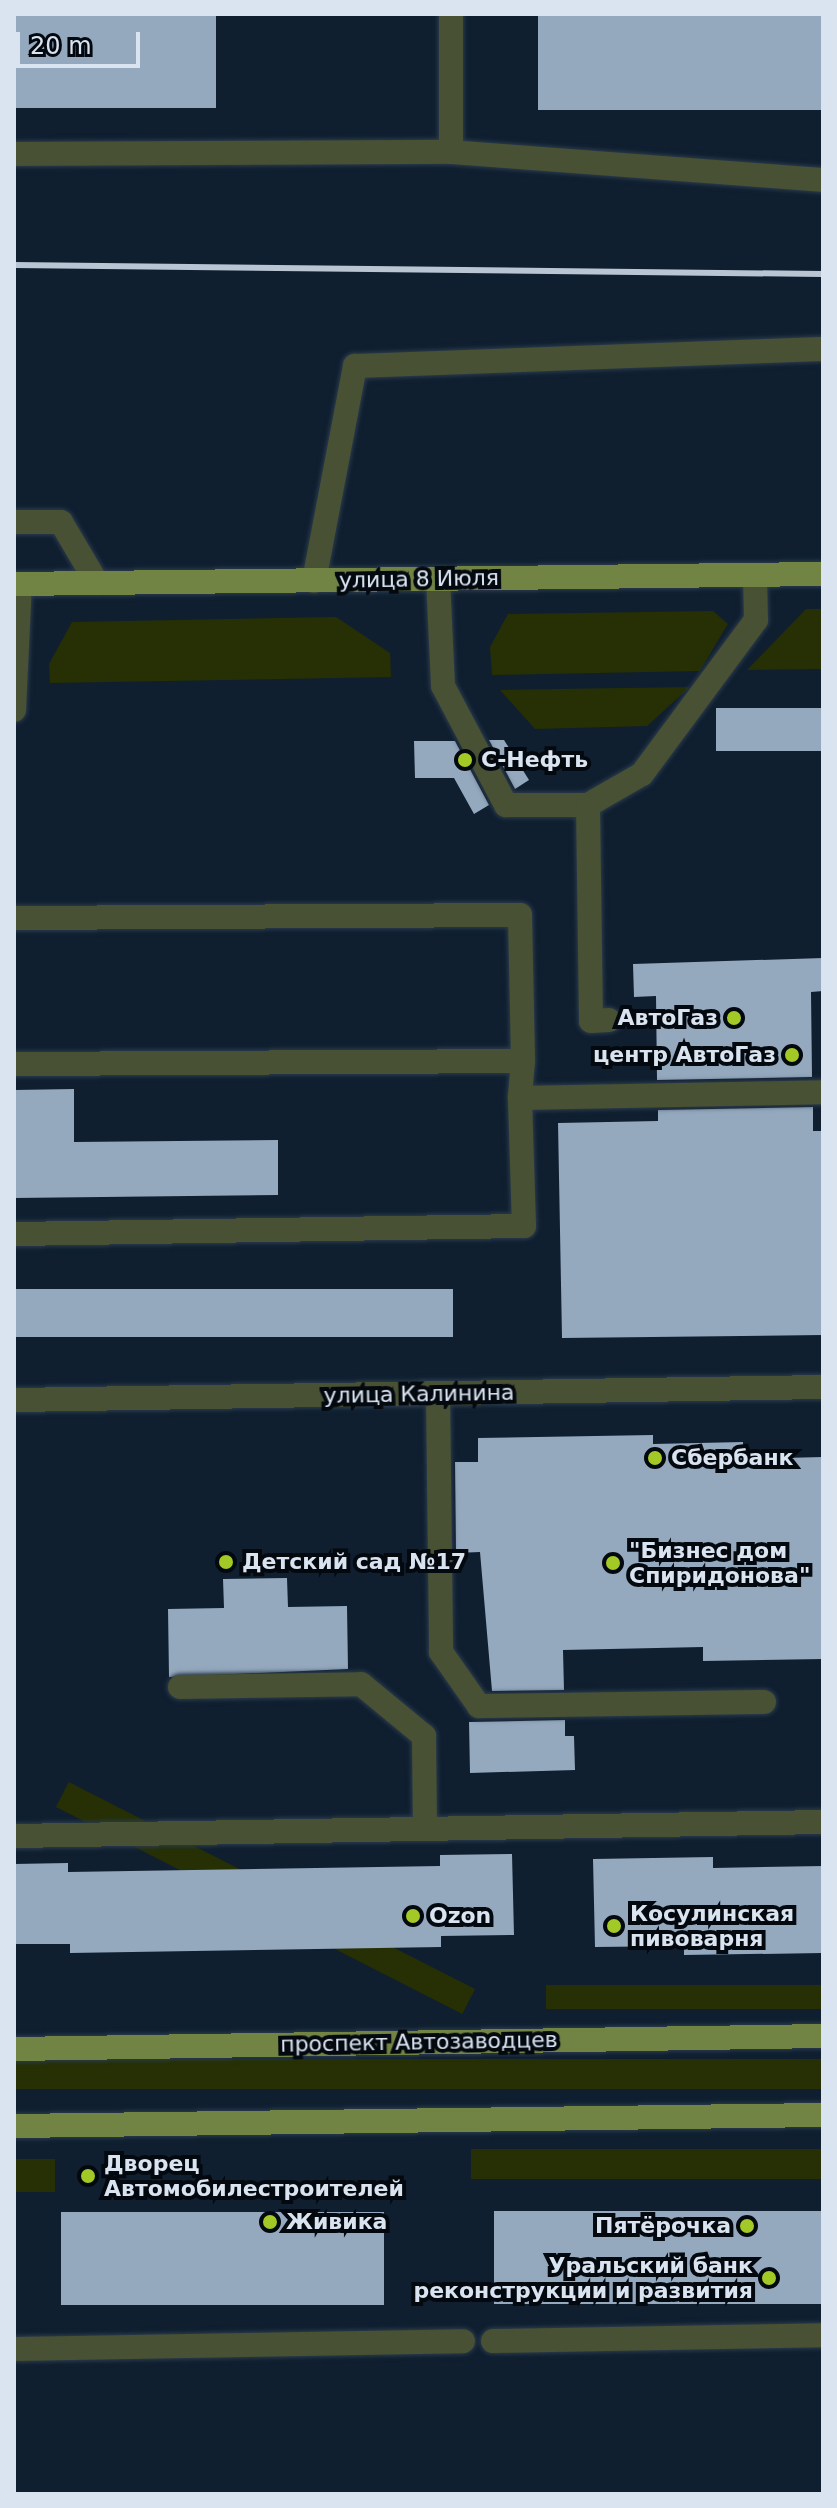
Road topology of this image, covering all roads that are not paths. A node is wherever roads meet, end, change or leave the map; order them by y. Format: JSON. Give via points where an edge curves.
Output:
{"nodes":[{"id":1,"x":451,"y":14,"type":"edge"},
{"id":2,"x":451,"y":152,"type":"junction"},
{"id":3,"x":14,"y":154,"type":"edge"},
{"id":4,"x":823,"y":180,"type":"edge"},
{"id":5,"x":823,"y":349,"type":"edge"},
{"id":6,"x":14,"y":522,"type":"edge"},
{"id":7,"x":823,"y":574,"type":"edge"},
{"id":8,"x":755,"y":575,"type":"junction"},
{"id":9,"x":438,"y":579,"type":"junction"},
{"id":10,"x":314,"y":581,"type":"junction"},
{"id":11,"x":97,"y":583,"type":"junction"},
{"id":12,"x":17,"y":584,"type":"edge"},
{"id":13,"x":14,"y":710,"type":"edge"},
{"id":14,"x":588,"y":805,"type":"junction"},
{"id":15,"x":14,"y":918,"type":"edge"},
{"id":16,"x":609,"y":1020,"type":"dead end"},
{"id":17,"x":523,"y":1061,"type":"junction"},
{"id":18,"x":14,"y":1064,"type":"edge"},
{"id":19,"x":823,"y":1092,"type":"edge"},
{"id":20,"x":520,"y":1098,"type":"junction"},
{"id":21,"x":14,"y":1234,"type":"edge"},
{"id":22,"x":823,"y":1387,"type":"edge"},
{"id":23,"x":438,"y":1394,"type":"junction"},
{"id":24,"x":14,"y":1400,"type":"edge"},
{"id":25,"x":180,"y":1687,"type":"dead end"},
{"id":26,"x":764,"y":1702,"type":"dead end"},
{"id":27,"x":823,"y":1822,"type":"edge"},
{"id":28,"x":425,"y":1829,"type":"junction"},
{"id":29,"x":14,"y":1836,"type":"edge"},
{"id":30,"x":823,"y":2036,"type":"edge"},
{"id":31,"x":14,"y":2049,"type":"edge"},
{"id":32,"x":823,"y":2115,"type":"edge"},
{"id":33,"x":14,"y":2126,"type":"edge"},
{"id":34,"x":823,"y":2335,"type":"edge"},
{"id":35,"x":463,"y":2341,"type":"dead end"},
{"id":36,"x":493,"y":2341,"type":"dead end"},
{"id":37,"x":14,"y":2349,"type":"edge"}],
"edges":[{"from":1,"to":2,"type":"street"},
{"from":2,"to":3,"type":"street"},
{"from":2,"to":4,"type":"street"},
{"from":5,"to":10,"type":"street","via":[[355,366]]},
{"from":6,"to":11,"type":"street","via":[[61,522]]},
{"from":7,"to":8,"type":"main road","name":"улица 8 Июля"},
{"from":8,"to":9,"type":"main road","name":"улица 8 Июля"},
{"from":8,"to":14,"type":"street","via":[[756,620],[642,774]]},
{"from":9,"to":10,"type":"main road","name":"улица 8 Июля"},
{"from":9,"to":14,"type":"street","via":[[443,686],[506,805]]},
{"from":10,"to":11,"type":"main road","name":"улица 8 Июля"},
{"from":11,"to":12,"type":"main road","name":"улица 8 Июля"},
{"from":12,"to":13,"type":"street"},
{"from":14,"to":16,"type":"street","via":[[591,1021]]},
{"from":15,"to":17,"type":"street","via":[[520,915]]},
{"from":17,"to":18,"type":"street"},
{"from":17,"to":20,"type":"street"},
{"from":19,"to":20,"type":"street"},
{"from":20,"to":21,"type":"street","via":[[524,1226]]},
{"from":22,"to":23,"type":"street","name":"улица Калинина"},
{"from":23,"to":24,"type":"street","name":"улица Калинина"},
{"from":23,"to":26,"type":"street","via":[[441,1652],[479,1706]]},
{"from":25,"to":28,"type":"street","via":[[361,1684],[424,1736]]},
{"from":27,"to":28,"type":"street"},
{"from":28,"to":29,"type":"street"},
{"from":30,"to":31,"type":"main road","name":"проспект Автозаводцев"},
{"from":32,"to":33,"type":"main road"},
{"from":34,"to":36,"type":"street"},
{"from":35,"to":37,"type":"street"}]}
